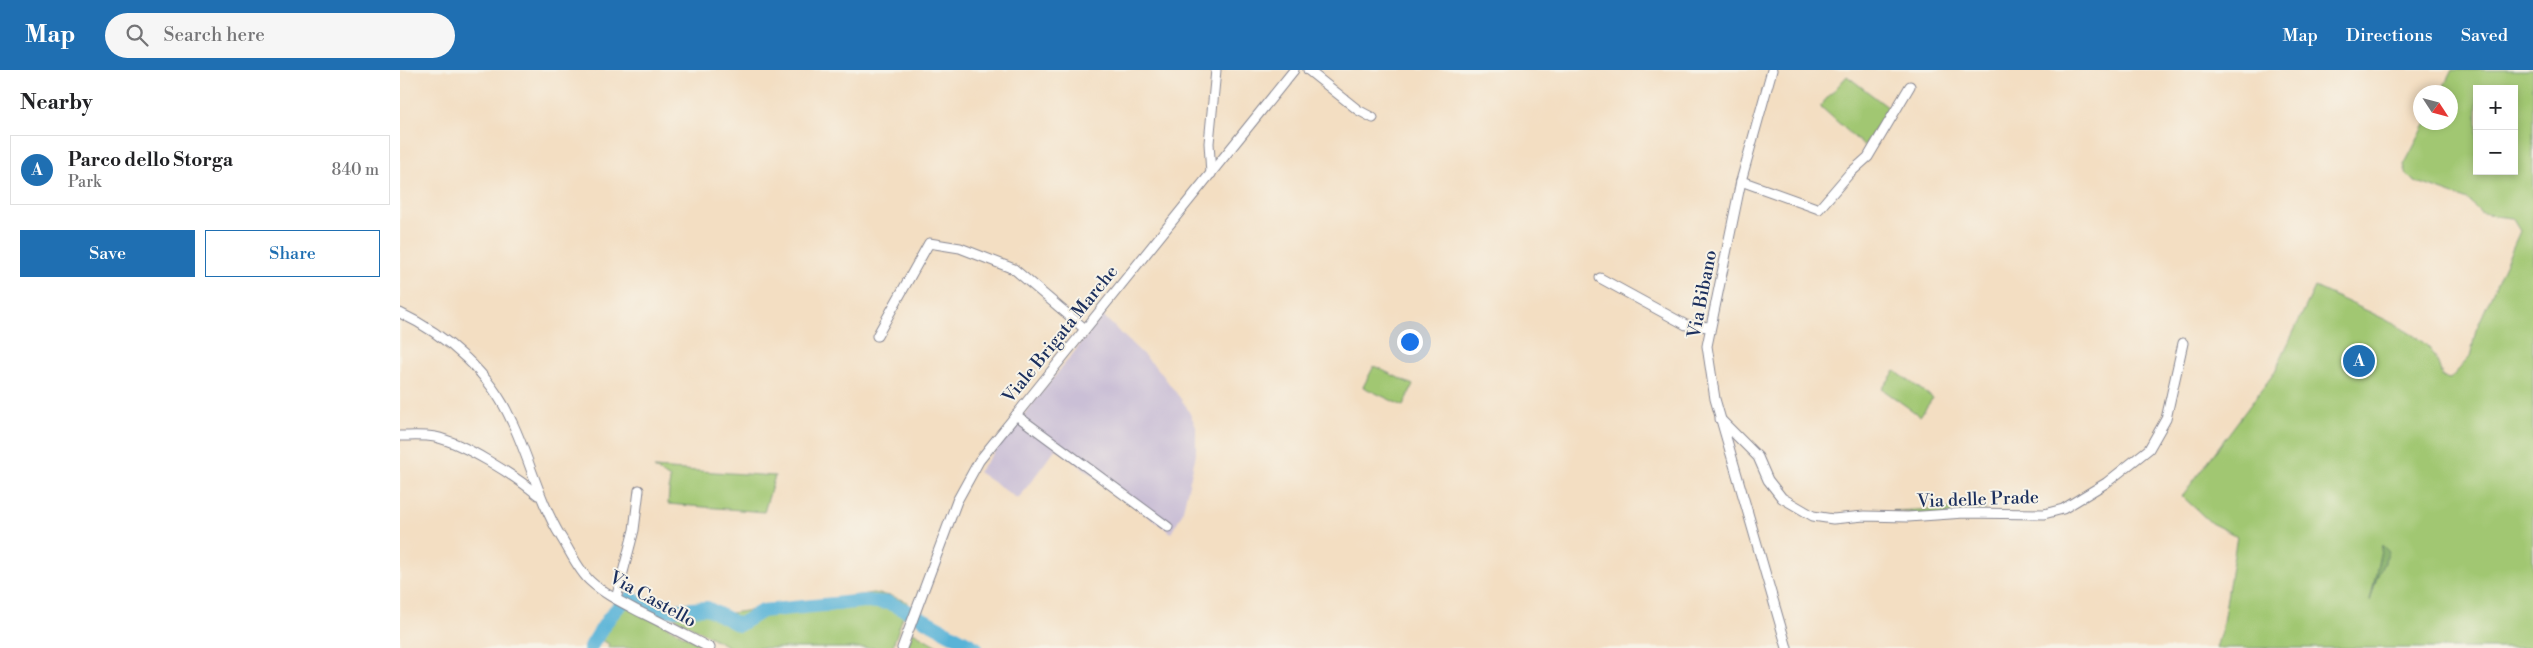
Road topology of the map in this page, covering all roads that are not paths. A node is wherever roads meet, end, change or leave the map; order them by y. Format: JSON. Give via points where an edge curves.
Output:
{"nodes":[{"id":1,"x":1216,"y":70,"type":"edge"},
{"id":2,"x":1294,"y":70,"type":"edge"},
{"id":3,"x":1308,"y":70,"type":"edge"},
{"id":4,"x":1772,"y":70,"type":"edge"},
{"id":5,"x":1910,"y":86,"type":"dead end"},
{"id":6,"x":1373,"y":118,"type":"dead end"},
{"id":7,"x":1211,"y":174,"type":"junction"},
{"id":8,"x":1741,"y":181,"type":"junction"},
{"id":9,"x":1600,"y":278,"type":"dead end"},
{"id":10,"x":400,"y":313,"type":"edge"},
{"id":11,"x":1710,"y":327,"type":"junction"},
{"id":12,"x":1085,"y":328,"type":"junction"},
{"id":13,"x":877,"y":336,"type":"dead end"},
{"id":14,"x":2183,"y":343,"type":"dead end"},
{"id":15,"x":1016,"y":415,"type":"junction"},
{"id":16,"x":1720,"y":420,"type":"junction"},
{"id":17,"x":400,"y":436,"type":"edge"},
{"id":18,"x":639,"y":490,"type":"dead end"},
{"id":19,"x":539,"y":496,"type":"junction"},
{"id":20,"x":1168,"y":527,"type":"dead end"},
{"id":21,"x":617,"y":600,"type":"junction"},
{"id":22,"x":710,"y":648,"type":"edge"},
{"id":23,"x":902,"y":648,"type":"edge"},
{"id":24,"x":1787,"y":648,"type":"edge"}],
"edges":[{"from":1,"to":7,"type":"street","via":[[1209,143]]},
{"from":2,"to":7,"type":"street","name":"Viale Brigata Marche"},
{"from":3,"to":6,"type":"street"},
{"from":4,"to":8,"type":"street","name":"Via Bibano"},
{"from":5,"to":8,"type":"street","via":[[1868,157],[1819,210]]},
{"from":7,"to":12,"type":"street","name":"Viale Brigata Marche"},
{"from":8,"to":11,"type":"street","name":"Via Bibano"},
{"from":9,"to":11,"type":"street","via":[[1686,325]]},
{"from":10,"to":19,"type":"street","name":"Via Castello","via":[[418,321],[453,347],[496,393],[513,424]]},
{"from":11,"to":16,"type":"street","name":"Via Bibano","via":[[1707,346],[1709,369]]},
{"from":12,"to":13,"type":"street","via":[[1014,269],[960,248],[929,242]]},
{"from":12,"to":15,"type":"street","name":"Viale Brigata Marche"},
{"from":14,"to":16,"type":"street","name":"Via delle Prade","via":[[2166,419],[2149,449],[2106,483],[2063,509],[2044,514],[1964,513],[1834,519],[1813,516],[1782,498],[1768,480],[1758,457]]},
{"from":15,"to":20,"type":"street"},
{"from":15,"to":23,"type":"street","name":"Viale Brigata Marche","via":[[965,484]]},
{"from":16,"to":24,"type":"street","name":"Via Bibano"},
{"from":17,"to":19,"type":"street","name":"Via Castello","via":[[434,436],[453,442],[524,483]]},
{"from":18,"to":21,"type":"street","via":[[634,530]]},
{"from":19,"to":21,"type":"street","name":"Via Castello","via":[[582,572]]},
{"from":21,"to":22,"type":"street","name":"Via Castello"}]}
